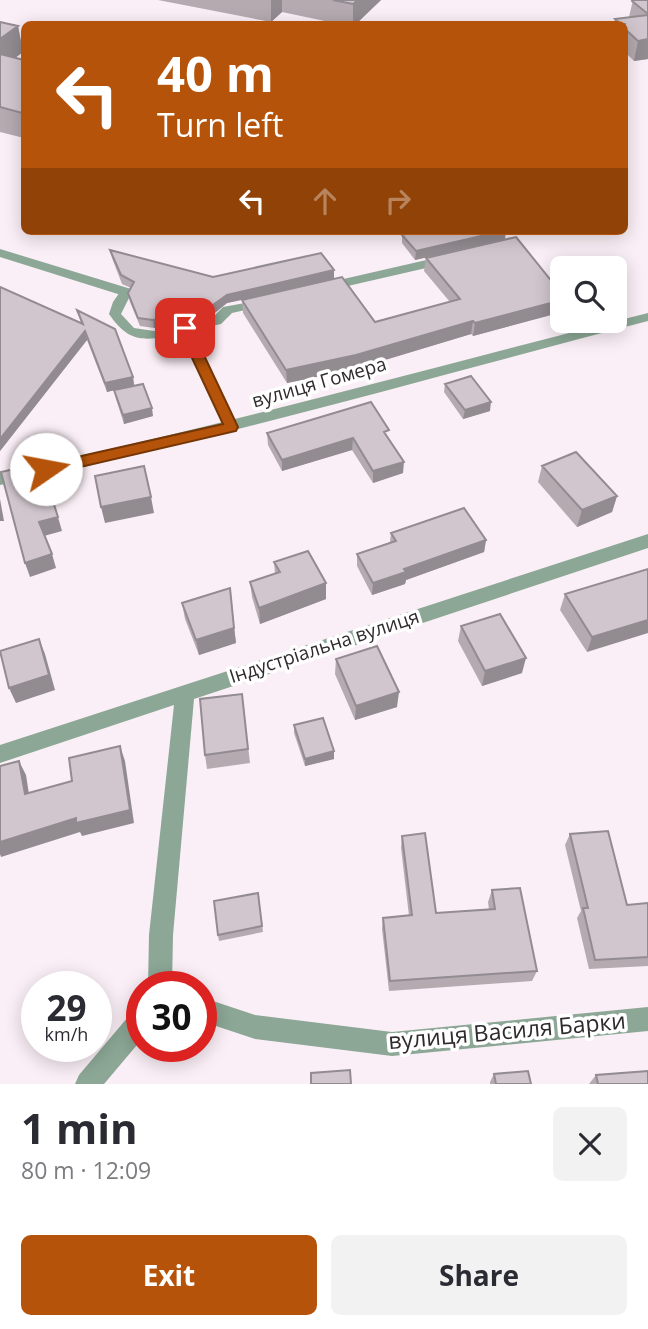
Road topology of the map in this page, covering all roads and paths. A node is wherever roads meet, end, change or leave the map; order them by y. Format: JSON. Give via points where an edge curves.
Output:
{"nodes":[{"id":1,"x":0,"y":253,"type":"edge"},
{"id":2,"x":454,"y":257,"type":"edge"},
{"id":3,"x":308,"y":291,"type":"edge"},
{"id":4,"x":126,"y":292,"type":"joint"},
{"id":5,"x":281,"y":298,"type":"edge"},
{"id":6,"x":648,"y":317,"type":"edge"},
{"id":7,"x":185,"y":328,"type":"junction"},
{"id":8,"x":231,"y":427,"type":"junction"},
{"id":9,"x":0,"y":479,"type":"edge"},
{"id":10,"x":648,"y":541,"type":"edge"},
{"id":11,"x":185,"y":692,"type":"junction"},
{"id":12,"x":0,"y":754,"type":"edge"},
{"id":13,"x":160,"y":971,"type":"edge"},
{"id":14,"x":217,"y":1014,"type":"edge"},
{"id":15,"x":648,"y":1019,"type":"edge"},
{"id":16,"x":126,"y":1039,"type":"edge"},
{"id":17,"x":88,"y":1084,"type":"edge"}],
"edges":[{"from":1,"to":4,"type":"street"},
{"from":2,"to":3,"type":"lane"},
{"from":4,"to":7,"type":"lane","via":[[115,314],[129,333],[140,336]]},
{"from":5,"to":7,"type":"lane","via":[[228,310],[216,321]]},
{"from":6,"to":8,"type":"street","name":"вулиця Гомера"},
{"from":7,"to":8,"type":"lane"},
{"from":8,"to":9,"type":"street","name":"вулиця Гомера"},
{"from":10,"to":11,"type":"street","name":"Індустріальна вулиця"},
{"from":11,"to":12,"type":"street","name":"Індустріальна вулиця"},
{"from":11,"to":13,"type":"street"},
{"from":14,"to":15,"type":"street","name":"вулиця Василя Барки","via":[[255,1027],[392,1044]]},
{"from":16,"to":17,"type":"street"}]}
